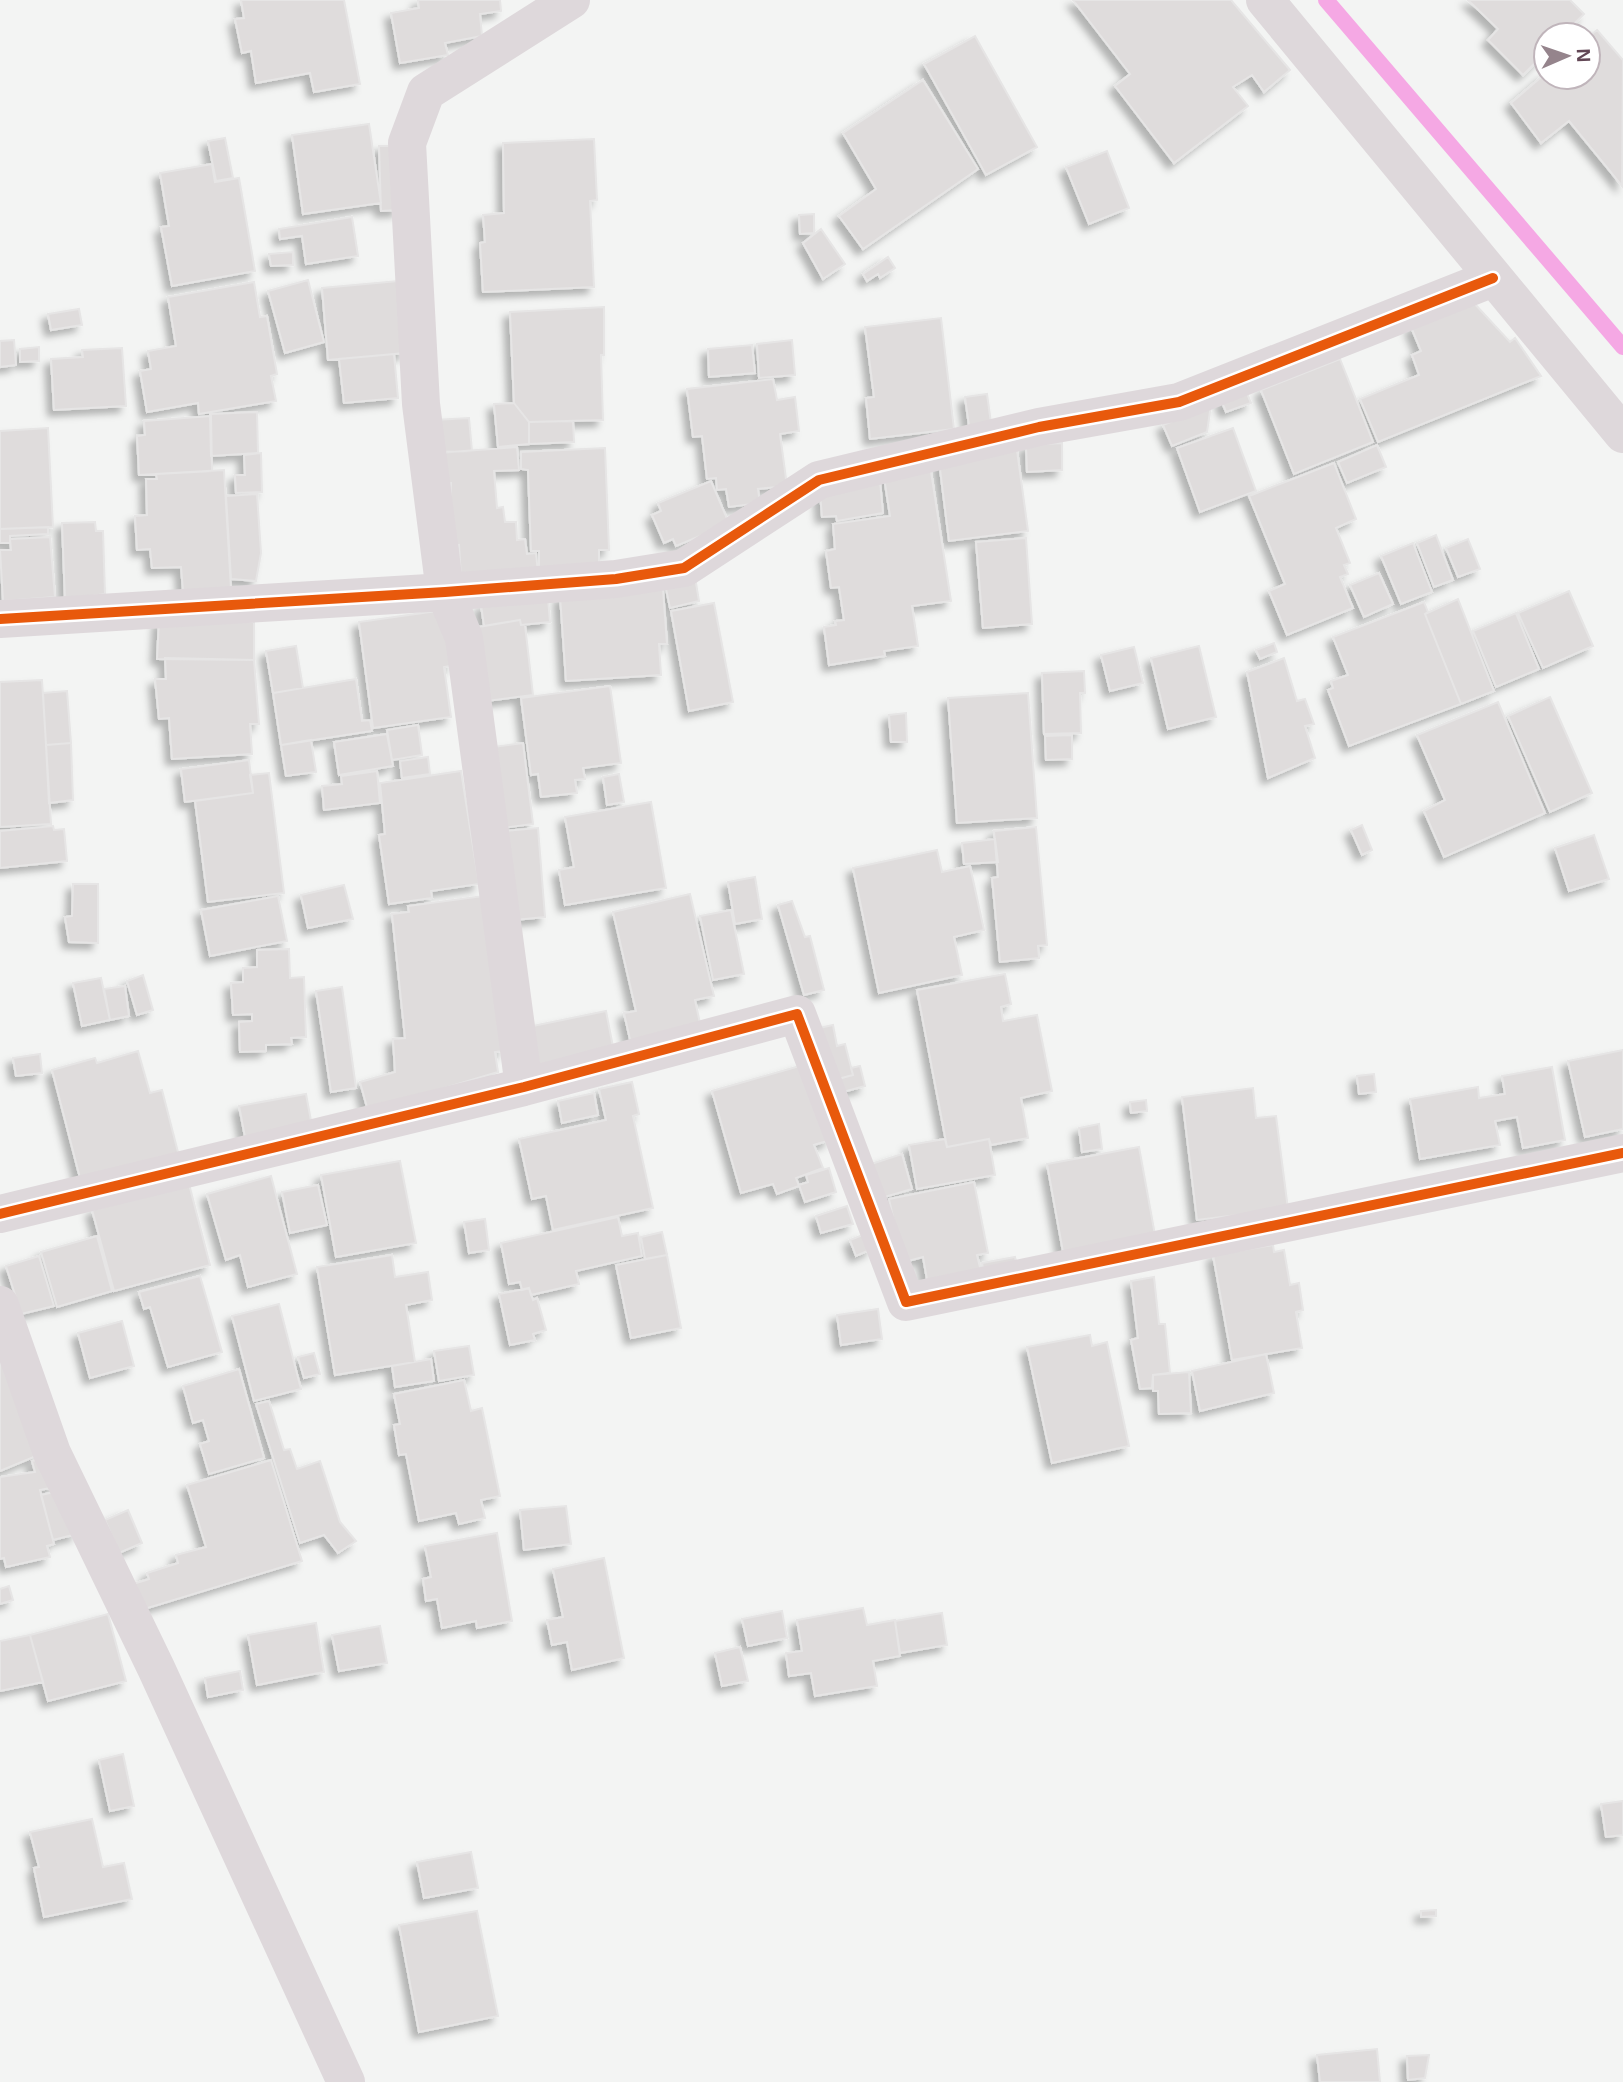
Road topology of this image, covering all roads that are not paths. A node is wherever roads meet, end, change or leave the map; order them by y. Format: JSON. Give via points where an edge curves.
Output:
{"nodes":[{"id":1,"x":570,"y":0,"type":"edge"},
{"id":2,"x":1265,"y":0,"type":"edge"},
{"id":3,"x":1493,"y":278,"type":"junction"},
{"id":4,"x":1623,"y":434,"type":"edge"},
{"id":5,"x":445,"y":592,"type":"junction"},
{"id":6,"x":0,"y":619,"type":"edge"},
{"id":7,"x":524,"y":1087,"type":"junction"},
{"id":8,"x":1623,"y":1153,"type":"edge"},
{"id":9,"x":0,"y":1214,"type":"edge"},
{"id":10,"x":0,"y":1305,"type":"edge"},
{"id":11,"x":346,"y":2082,"type":"edge"}],
"edges":[{"from":1,"to":5,"type":"street","via":[[426,92],[407,143],[421,404]]},
{"from":2,"to":3,"type":"street"},
{"from":3,"to":4,"type":"street"},
{"from":3,"to":5,"type":"street","via":[[1179,402],[1039,427],[819,480],[684,568],[616,579]]},
{"from":5,"to":6,"type":"street"},
{"from":5,"to":7,"type":"street","via":[[464,638]]},
{"from":7,"to":8,"type":"street","via":[[797,1014],[906,1302]]},
{"from":7,"to":9,"type":"street"},
{"from":10,"to":11,"type":"street","via":[[52,1453]]}]}
